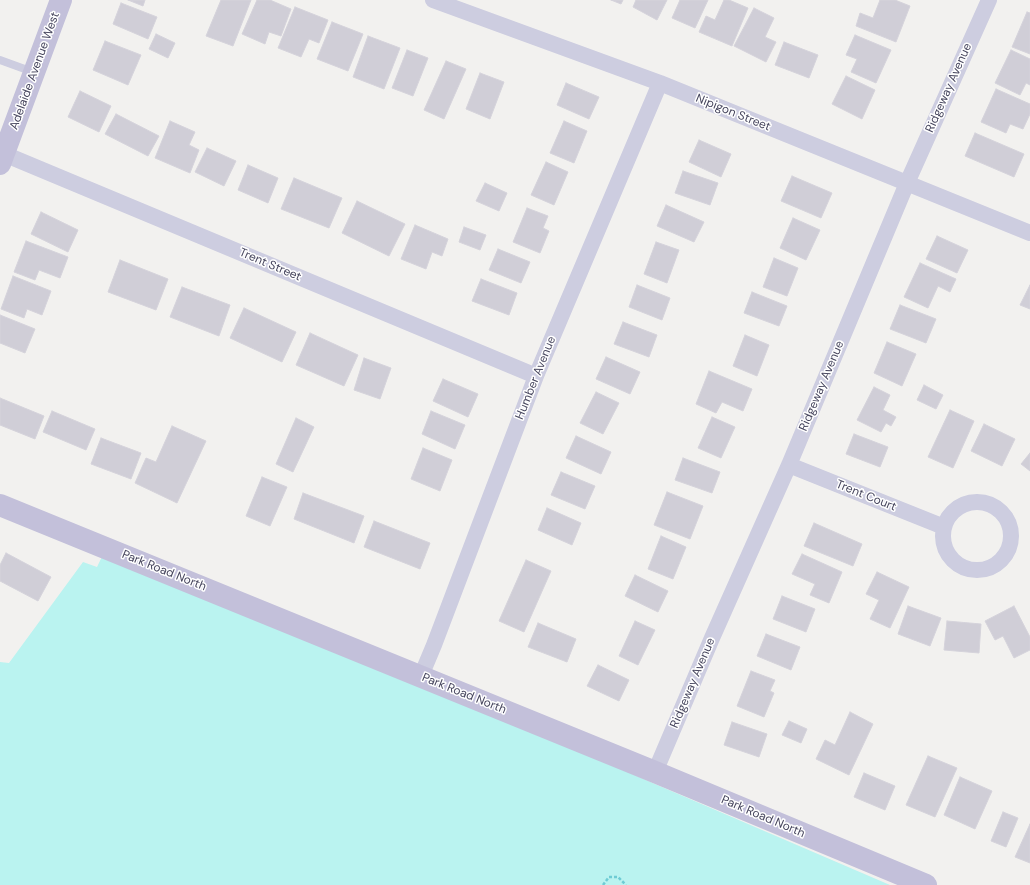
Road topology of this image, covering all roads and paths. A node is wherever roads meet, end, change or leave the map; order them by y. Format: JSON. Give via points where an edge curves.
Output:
{"nodes":[{"id":1,"x":61,"y":0,"type":"edge"},
{"id":2,"x":433,"y":0,"type":"edge"},
{"id":3,"x":989,"y":0,"type":"edge"},
{"id":4,"x":0,"y":60,"type":"edge"},
{"id":5,"x":33,"y":72,"type":"junction"},
{"id":6,"x":660,"y":83,"type":"junction"},
{"id":7,"x":1,"y":157,"type":"edge"},
{"id":8,"x":907,"y":183,"type":"junction"},
{"id":9,"x":1030,"y":233,"type":"edge"},
{"id":10,"x":536,"y":376,"type":"junction"},
{"id":11,"x":789,"y":465,"type":"junction"},
{"id":12,"x":0,"y":505,"type":"edge"},
{"id":13,"x":944,"y":527,"type":"junction"},
{"id":14,"x":421,"y":676,"type":"junction"},
{"id":15,"x":655,"y":772,"type":"junction"},
{"id":16,"x":603,"y":885,"type":"edge"},
{"id":17,"x":626,"y":885,"type":"edge"},
{"id":18,"x":926,"y":885,"type":"edge"}],
"edges":[{"from":1,"to":5,"type":"main road","name":"Adelaide Avenue West"},
{"from":2,"to":6,"type":"street","name":"Nipigon Street"},
{"from":3,"to":8,"type":"street","name":"Ridgeway Avenue"},
{"from":4,"to":5,"type":"lane"},
{"from":5,"to":7,"type":"main road","name":"Adelaide Avenue West"},
{"from":6,"to":8,"type":"street","name":"Nipigon Street"},
{"from":6,"to":10,"type":"street","name":"Humber Avenue"},
{"from":7,"to":10,"type":"street","name":"Trent Street"},
{"from":8,"to":9,"type":"street","name":"Nipigon Street"},
{"from":8,"to":11,"type":"street","name":"Ridgeway Avenue"},
{"from":10,"to":14,"type":"street","name":"Humber Avenue"},
{"from":11,"to":13,"type":"street","name":"Trent Court"},
{"from":11,"to":15,"type":"street","name":"Ridgeway Avenue"},
{"from":12,"to":14,"type":"main road","name":"Park Road North"},
{"from":13,"to":13,"type":"street","via":[[942,538],[945,550],[951,560],[961,567],[984,570],[994,566],[1009,548],[1011,538],[1007,521],[988,503],[976,502],[956,509],[948,517]]},
{"from":14,"to":15,"type":"main road","name":"Park Road North"},
{"from":15,"to":18,"type":"main road","name":"Park Road North"},
{"from":16,"to":17,"type":"path","via":[[609,877],[618,876]]}]}
